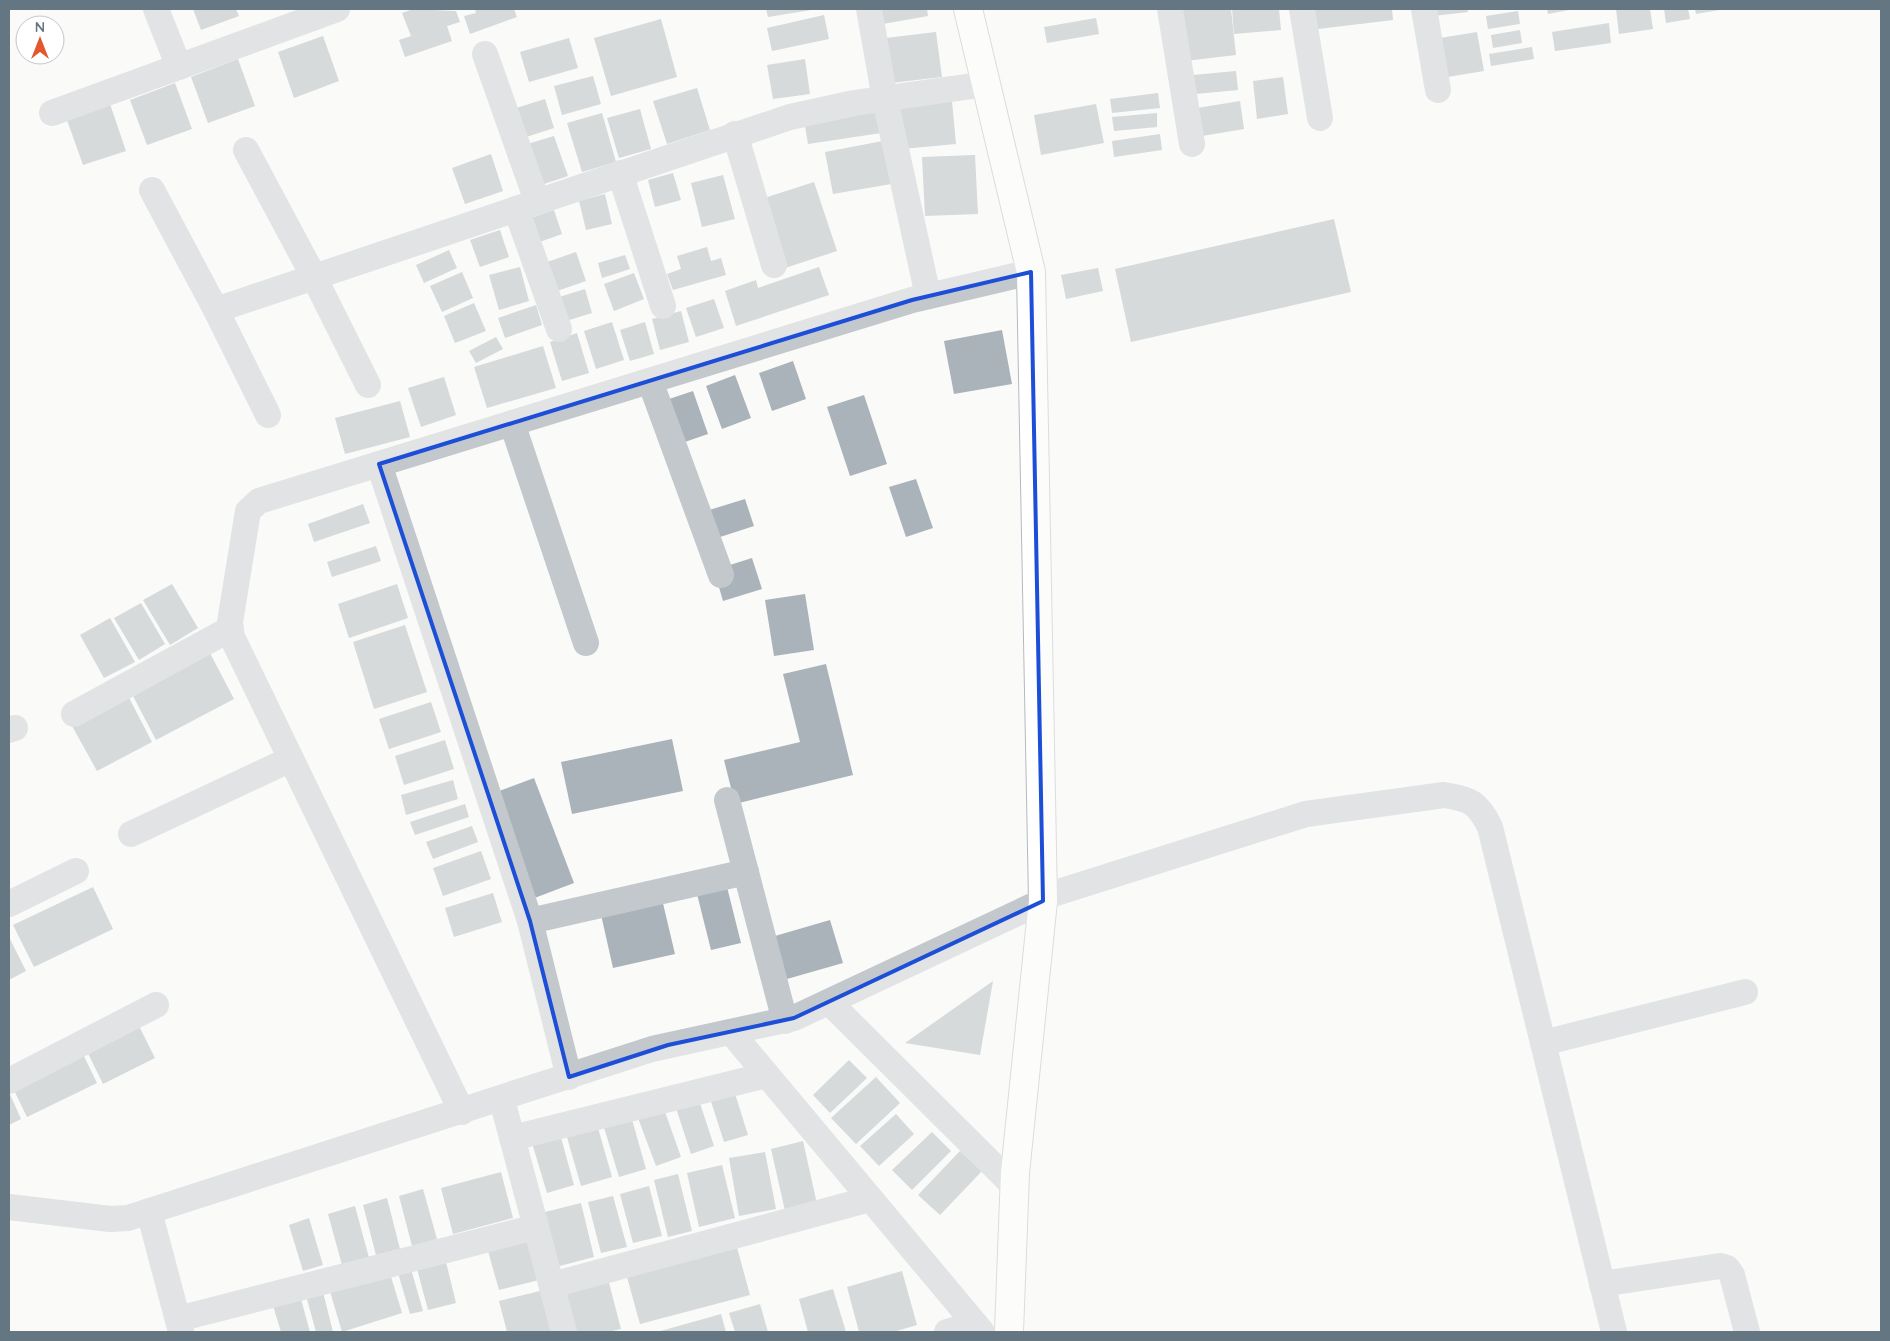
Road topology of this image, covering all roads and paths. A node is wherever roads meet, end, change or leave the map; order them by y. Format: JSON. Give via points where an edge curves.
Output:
{"nodes":[{"id":1,"x":156,"y":9,"type":"edge"},
{"id":2,"x":337,"y":9,"type":"edge"},
{"id":3,"x":869,"y":9,"type":"edge"},
{"id":4,"x":968,"y":9,"type":"edge"},
{"id":5,"x":1170,"y":9,"type":"edge"},
{"id":6,"x":1302,"y":9,"type":"edge"},
{"id":7,"x":1424,"y":9,"type":"edge"},
{"id":8,"x":485,"y":54,"type":"dead end"},
{"id":9,"x":179,"y":66,"type":"junction"},
{"id":10,"x":986,"y":84,"type":"junction"},
{"id":11,"x":1438,"y":90,"type":"dead end"},
{"id":12,"x":885,"y":98,"type":"junction"},
{"id":13,"x":52,"y":113,"type":"dead end"},
{"id":14,"x":1320,"y":118,"type":"dead end"},
{"id":15,"x":735,"y":134,"type":"junction"},
{"id":16,"x":1192,"y":144,"type":"dead end"},
{"id":17,"x":246,"y":150,"type":"dead end"},
{"id":18,"x":620,"y":173,"type":"junction"},
{"id":19,"x":152,"y":190,"type":"dead end"},
{"id":20,"x":527,"y":205,"type":"junction"},
{"id":21,"x":774,"y":265,"type":"dead end"},
{"id":22,"x":1031,"y":272,"type":"junction"},
{"id":23,"x":314,"y":277,"type":"junction"},
{"id":24,"x":928,"y":296,"type":"junction"},
{"id":25,"x":663,"y":306,"type":"dead end"},
{"id":26,"x":216,"y":310,"type":"junction"},
{"id":27,"x":559,"y":329,"type":"dead end"},
{"id":28,"x":650,"y":381,"type":"junction"},
{"id":29,"x":368,"y":385,"type":"dead end"},
{"id":30,"x":268,"y":415,"type":"dead end"},
{"id":31,"x":512,"y":423,"type":"junction"},
{"id":32,"x":380,"y":464,"type":"junction"},
{"id":33,"x":721,"y":575,"type":"dead end"},
{"id":34,"x":230,"y":629,"type":"junction"},
{"id":35,"x":586,"y":643,"type":"dead end"},
{"id":36,"x":74,"y":714,"type":"dead end"},
{"id":37,"x":291,"y":759,"type":"junction"},
{"id":38,"x":727,"y":800,"type":"dead end"},
{"id":39,"x":130,"y":834,"type":"dead end"},
{"id":40,"x":76,"y":871,"type":"dead end"},
{"id":41,"x":746,"y":872,"type":"junction"},
{"id":42,"x":1043,"y":899,"type":"junction"},
{"id":43,"x":9,"y":904,"type":"edge"},
{"id":44,"x":530,"y":921,"type":"junction"},
{"id":45,"x":1746,"y":992,"type":"dead end"},
{"id":46,"x":829,"y":1002,"type":"junction"},
{"id":47,"x":156,"y":1005,"type":"dead end"},
{"id":48,"x":785,"y":1021,"type":"junction"},
{"id":49,"x":731,"y":1032,"type":"junction"},
{"id":50,"x":1543,"y":1043,"type":"junction"},
{"id":51,"x":766,"y":1075,"type":"junction"},
{"id":52,"x":569,"y":1077,"type":"junction"},
{"id":53,"x":9,"y":1082,"type":"edge"},
{"id":54,"x":502,"y":1100,"type":"junction"},
{"id":55,"x":462,"y":1112,"type":"junction"},
{"id":56,"x":512,"y":1138,"type":"junction"},
{"id":57,"x":1014,"y":1186,"type":"junction"},
{"id":58,"x":870,"y":1199,"type":"junction"},
{"id":59,"x":9,"y":1207,"type":"edge"},
{"id":60,"x":149,"y":1211,"type":"junction"},
{"id":61,"x":536,"y":1227,"type":"junction"},
{"id":62,"x":1602,"y":1284,"type":"junction"},
{"id":63,"x":552,"y":1285,"type":"junction"},
{"id":64,"x":180,"y":1326,"type":"edge"},
{"id":65,"x":979,"y":1328,"type":"edge"},
{"id":66,"x":564,"y":1332,"type":"edge"},
{"id":67,"x":947,"y":1332,"type":"edge"},
{"id":68,"x":1009,"y":1332,"type":"edge"},
{"id":69,"x":1614,"y":1332,"type":"edge"},
{"id":70,"x":1747,"y":1332,"type":"edge"}],
"edges":[{"from":1,"to":9,"type":"street"},
{"from":2,"to":9,"type":"street"},
{"from":3,"to":12,"type":"street"},
{"from":4,"to":10,"type":"street"},
{"from":5,"to":16,"type":"street"},
{"from":6,"to":14,"type":"street"},
{"from":7,"to":11,"type":"street"},
{"from":8,"to":20,"type":"street"},
{"from":9,"to":13,"type":"street"},
{"from":10,"to":12,"type":"street"},
{"from":10,"to":22,"type":"street"},
{"from":12,"to":15,"type":"street","via":[[821,109]]},
{"from":12,"to":24,"type":"street"},
{"from":15,"to":18,"type":"street"},
{"from":15,"to":21,"type":"street"},
{"from":17,"to":23,"type":"street"},
{"from":18,"to":20,"type":"street"},
{"from":18,"to":25,"type":"street"},
{"from":19,"to":26,"type":"street"},
{"from":20,"to":23,"type":"street"},
{"from":20,"to":27,"type":"street"},
{"from":22,"to":24,"type":"street"},
{"from":22,"to":42,"type":"street"},
{"from":23,"to":26,"type":"street"},
{"from":23,"to":29,"type":"street"},
{"from":24,"to":28,"type":"street"},
{"from":26,"to":30,"type":"street"},
{"from":28,"to":31,"type":"street"},
{"from":28,"to":33,"type":"street"},
{"from":31,"to":32,"type":"street"},
{"from":31,"to":35,"type":"street"},
{"from":32,"to":34,"type":"street","via":[[252,505],[246,519]]},
{"from":32,"to":44,"type":"street"},
{"from":34,"to":36,"type":"street"},
{"from":34,"to":37,"type":"street"},
{"from":37,"to":39,"type":"street"},
{"from":37,"to":55,"type":"street"},
{"from":38,"to":41,"type":"street"},
{"from":40,"to":43,"type":"street"},
{"from":41,"to":44,"type":"street"},
{"from":41,"to":48,"type":"street"},
{"from":42,"to":46,"type":"street"},
{"from":42,"to":50,"type":"street","via":[[1306,814],[1444,796],[1464,798],[1480,808],[1490,828]]},
{"from":42,"to":57,"type":"street"},
{"from":44,"to":52,"type":"street"},
{"from":45,"to":50,"type":"street"},
{"from":46,"to":48,"type":"street"},
{"from":46,"to":57,"type":"street"},
{"from":47,"to":53,"type":"street"},
{"from":48,"to":49,"type":"street"},
{"from":49,"to":51,"type":"street"},
{"from":49,"to":52,"type":"street","via":[[652,1050]]},
{"from":50,"to":62,"type":"street"},
{"from":51,"to":56,"type":"street"},
{"from":51,"to":58,"type":"street"},
{"from":52,"to":54,"type":"street"},
{"from":54,"to":55,"type":"street"},
{"from":54,"to":56,"type":"street"},
{"from":55,"to":60,"type":"street"},
{"from":56,"to":61,"type":"street"},
{"from":57,"to":68,"type":"street"},
{"from":58,"to":63,"type":"street"},
{"from":58,"to":65,"type":"street"},
{"from":59,"to":60,"type":"street","via":[[119,1219]]},
{"from":60,"to":64,"type":"street"},
{"from":61,"to":63,"type":"street"},
{"from":61,"to":64,"type":"street"},
{"from":62,"to":69,"type":"street"},
{"from":62,"to":70,"type":"street","via":[[1712,1266],[1727,1268],[1732,1275]]},
{"from":63,"to":66,"type":"street"},
{"from":65,"to":67,"type":"street"}]}
